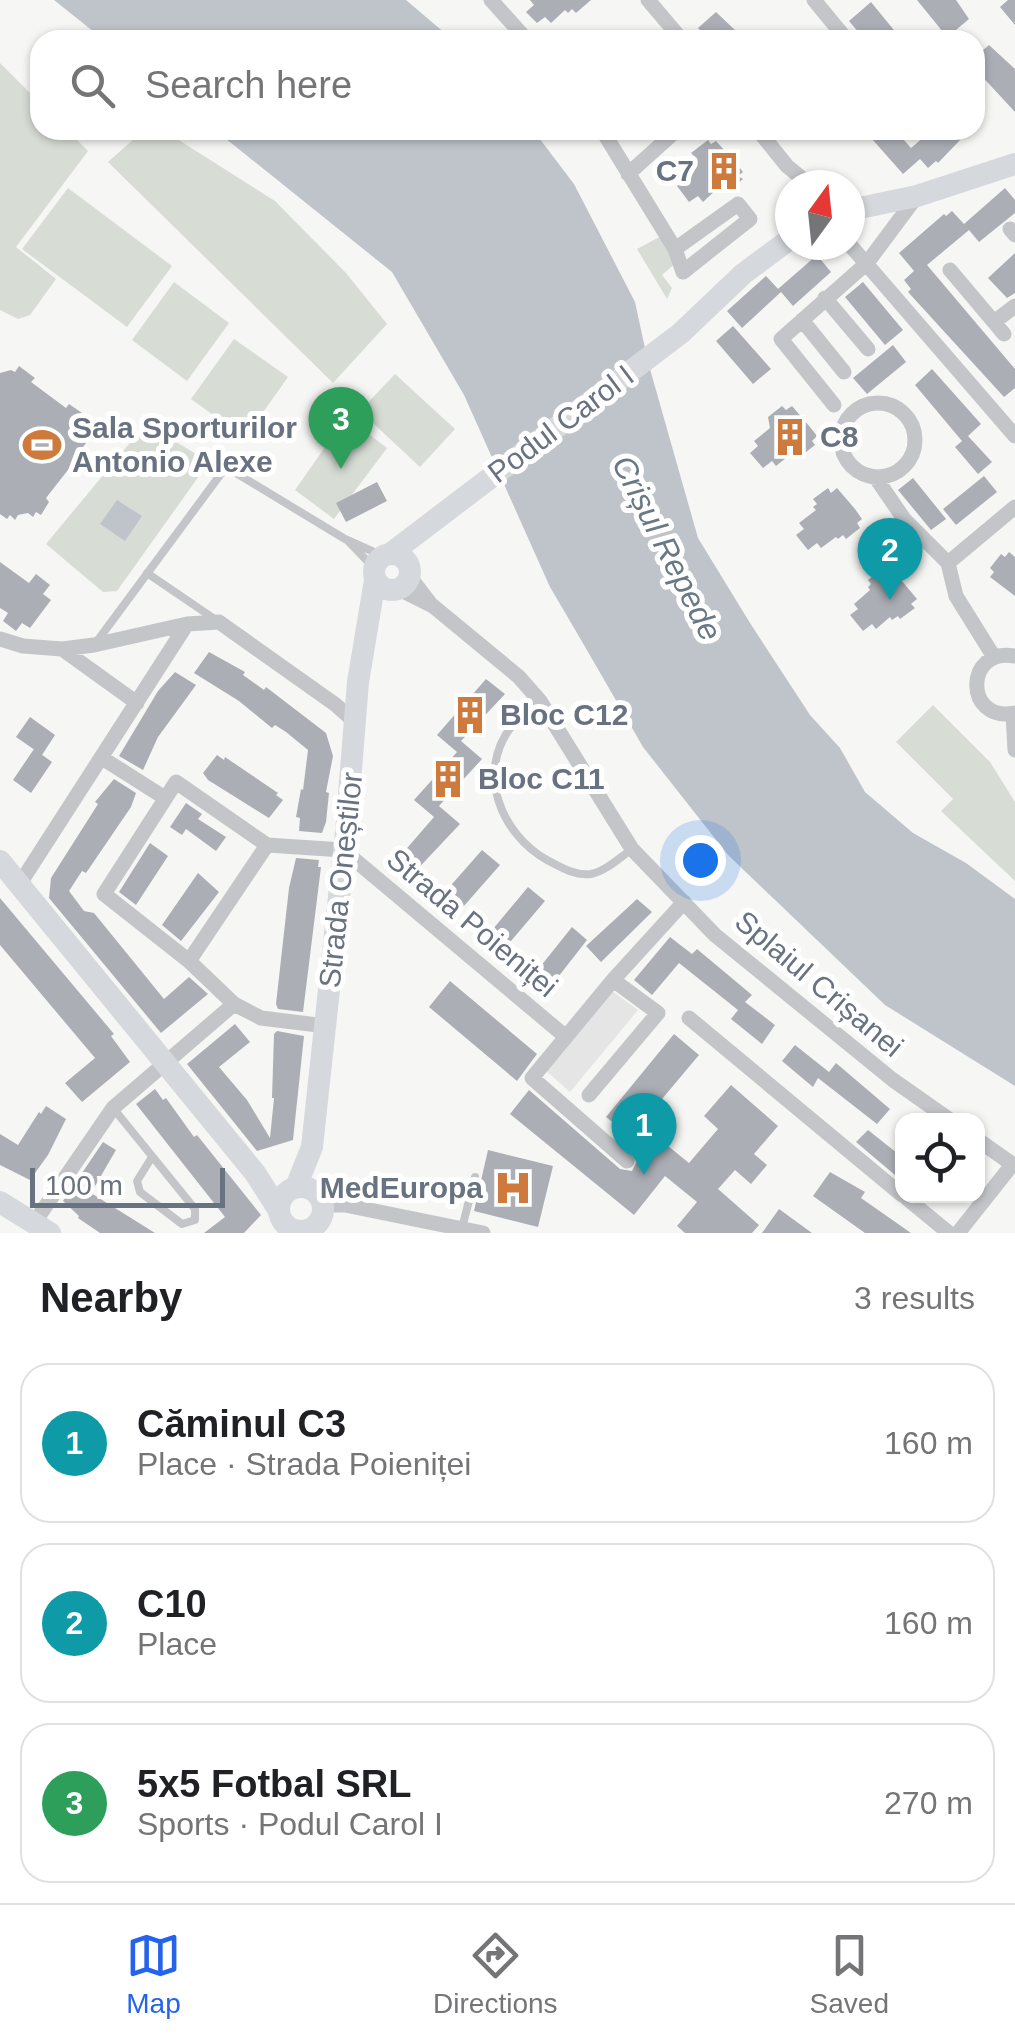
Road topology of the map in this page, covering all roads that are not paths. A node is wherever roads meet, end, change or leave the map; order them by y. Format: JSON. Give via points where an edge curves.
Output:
{"nodes":[{"id":1,"x":648,"y":0,"type":"edge"},
{"id":2,"x":814,"y":0,"type":"edge"},
{"id":3,"x":495,"y":1,"type":"edge"},
{"id":4,"x":520,"y":30,"type":"edge"},
{"id":5,"x":674,"y":30,"type":"edge"},
{"id":6,"x":839,"y":30,"type":"edge"},
{"id":7,"x":608,"y":140,"type":"edge"},
{"id":8,"x":666,"y":140,"type":"edge"},
{"id":9,"x":766,"y":140,"type":"edge"},
{"id":10,"x":1015,"y":164,"type":"edge"},
{"id":11,"x":787,"y":166,"type":"junction"},
{"id":12,"x":789,"y":170,"type":"edge"},
{"id":13,"x":792,"y":170,"type":"edge"},
{"id":14,"x":628,"y":174,"type":"junction"},
{"id":15,"x":900,"y":206,"type":"junction"},
{"id":16,"x":865,"y":209,"type":"edge"},
{"id":17,"x":865,"y":220,"type":"edge"},
{"id":18,"x":676,"y":249,"type":"junction"},
{"id":19,"x":775,"y":251,"type":"edge"},
{"id":20,"x":864,"y":260,"type":"edge"},
{"id":21,"x":867,"y":263,"type":"junction"},
{"id":22,"x":950,"y":270,"type":"dead end"},
{"id":23,"x":825,"y":298,"type":"junction"},
{"id":24,"x":1015,"y":306,"type":"edge"},
{"id":25,"x":802,"y":320,"type":"junction"},
{"id":26,"x":868,"y":349,"type":"dead end"},
{"id":27,"x":844,"y":372,"type":"dead end"},
{"id":28,"x":834,"y":405,"type":"dead end"},
{"id":29,"x":1015,"y":436,"type":"edge"},
{"id":30,"x":876,"y":478,"type":"junction"},
{"id":31,"x":1015,"y":507,"type":"edge"},
{"id":32,"x":433,"y":520,"type":"joint"},
{"id":33,"x":346,"y":539,"type":"junction"},
{"id":34,"x":948,"y":563,"type":"junction"},
{"id":35,"x":147,"y":573,"type":"junction"},
{"id":36,"x":391,"y":573,"type":"junction"},
{"id":37,"x":219,"y":622,"type":"junction"},
{"id":38,"x":187,"y":624,"type":"junction"},
{"id":39,"x":0,"y":639,"type":"edge"},
{"id":40,"x":94,"y":645,"type":"junction"},
{"id":41,"x":62,"y":649,"type":"junction"},
{"id":42,"x":1015,"y":656,"type":"edge"},
{"id":43,"x":994,"y":657,"type":"junction"},
{"id":44,"x":540,"y":701,"type":"junction"},
{"id":45,"x":137,"y":703,"type":"junction"},
{"id":46,"x":1014,"y":714,"type":"edge"},
{"id":47,"x":356,"y":723,"type":"junction"},
{"id":48,"x":1015,"y":750,"type":"edge"},
{"id":49,"x":102,"y":758,"type":"junction"},
{"id":50,"x":166,"y":798,"type":"junction"},
{"id":51,"x":267,"y":845,"type":"junction"},
{"id":52,"x":632,"y":849,"type":"junction"},
{"id":53,"x":343,"y":850,"type":"junction"},
{"id":54,"x":0,"y":861,"type":"edge"},
{"id":55,"x":19,"y":885,"type":"junction"},
{"id":56,"x":684,"y":902,"type":"junction"},
{"id":57,"x":190,"y":961,"type":"junction"},
{"id":58,"x":613,"y":980,"type":"junction"},
{"id":59,"x":234,"y":1004,"type":"junction"},
{"id":60,"x":689,"y":1018,"type":"dead end"},
{"id":61,"x":326,"y":1026,"type":"junction"},
{"id":62,"x":566,"y":1037,"type":"junction"},
{"id":63,"x":165,"y":1064,"type":"junction"},
{"id":64,"x":589,"y":1095,"type":"dead end"},
{"id":65,"x":113,"y":1108,"type":"junction"},
{"id":66,"x":940,"y":1113,"type":"edge"},
{"id":67,"x":985,"y":1145,"type":"edge"},
{"id":68,"x":312,"y":1147,"type":"junction"},
{"id":69,"x":152,"y":1157,"type":"junction"},
{"id":70,"x":627,"y":1161,"type":"dead end"},
{"id":71,"x":1014,"y":1165,"type":"edge"},
{"id":72,"x":255,"y":1173,"type":"junction"},
{"id":73,"x":474,"y":1177,"type":"dead end"},
{"id":74,"x":294,"y":1188,"type":"junction"},
{"id":75,"x":895,"y":1188,"type":"edge"},
{"id":76,"x":0,"y":1202,"type":"edge"},
{"id":77,"x":322,"y":1202,"type":"junction"},
{"id":78,"x":913,"y":1203,"type":"edge"},
{"id":79,"x":285,"y":1223,"type":"edge"},
{"id":80,"x":42,"y":1228,"type":"edge"},
{"id":81,"x":462,"y":1228,"type":"junction"},
{"id":82,"x":313,"y":1230,"type":"edge"},
{"id":83,"x":483,"y":1233,"type":"edge"},
{"id":84,"x":949,"y":1233,"type":"edge"},
{"id":85,"x":958,"y":1233,"type":"edge"}],
"edges":[{"from":1,"to":5,"type":"street"},
{"from":2,"to":6,"type":"street"},
{"from":3,"to":4,"type":"street"},
{"from":7,"to":14,"type":"street"},
{"from":8,"to":14,"type":"street"},
{"from":9,"to":11,"type":"street"},
{"from":10,"to":15,"type":"street"},
{"from":11,"to":12,"type":"street"},
{"from":11,"to":13,"type":"street"},
{"from":14,"to":18,"type":"street"},
{"from":15,"to":16,"type":"street"},
{"from":15,"to":17,"type":"street"},
{"from":15,"to":21,"type":"street"},
{"from":18,"to":18,"type":"street","via":[[738,204],[750,219],[683,272]]},
{"from":19,"to":32,"type":"street","name":"Podul Carol I","via":[[681,333]]},
{"from":20,"to":21,"type":"street"},
{"from":21,"to":23,"type":"street"},
{"from":21,"to":29,"type":"street"},
{"from":22,"to":24,"type":"street","via":[[999,328]]},
{"from":23,"to":25,"type":"street"},
{"from":23,"to":26,"type":"street"},
{"from":25,"to":27,"type":"street"},
{"from":25,"to":28,"type":"street","via":[[780,339]]},
{"from":30,"to":30,"type":"street","via":[[853,469],[841,448],[852,414],[874,403],[898,408],[914,427],[914,452],[900,472]]},
{"from":30,"to":34,"type":"street"},
{"from":31,"to":34,"type":"street"},
{"from":32,"to":36,"type":"street","name":"Strada Oneștilor"},
{"from":33,"to":35,"type":"lane","via":[[226,468]]},
{"from":33,"to":36,"type":"lane"},
{"from":33,"to":36,"type":"lane"},
{"from":34,"to":43,"type":"street","via":[[956,596]]},
{"from":35,"to":37,"type":"lane"},
{"from":35,"to":40,"type":"lane"},
{"from":36,"to":44,"type":"street","name":"Splaiul Crișanei"},
{"from":36,"to":47,"type":"street","name":"Strada Oneștilor","via":[[370,614]]},
{"from":37,"to":38,"type":"street"},
{"from":37,"to":47,"type":"street"},
{"from":38,"to":40,"type":"street"},
{"from":38,"to":45,"type":"street"},
{"from":39,"to":41,"type":"street"},
{"from":40,"to":41,"type":"street"},
{"from":41,"to":45,"type":"street"},
{"from":42,"to":43,"type":"street"},
{"from":43,"to":46,"type":"street","via":[[977,675],[976,691],[995,713]]},
{"from":44,"to":52,"type":"street","name":"Splaiul Crișanei"},
{"from":44,"to":52,"type":"lane","via":[[501,746],[497,805],[509,827],[566,871],[590,874]]},
{"from":45,"to":49,"type":"street"},
{"from":46,"to":48,"type":"street"},
{"from":47,"to":53,"type":"street","name":"Strada Oneștilor"},
{"from":49,"to":50,"type":"street"},
{"from":49,"to":55,"type":"street"},
{"from":50,"to":51,"type":"street","via":[[176,782]]},
{"from":50,"to":57,"type":"street","via":[[104,894]]},
{"from":51,"to":53,"type":"street"},
{"from":51,"to":57,"type":"street"},
{"from":52,"to":56,"type":"street","name":"Splaiul Crișanei"},
{"from":53,"to":61,"type":"street","name":"Strada Oneștilor"},
{"from":53,"to":62,"type":"street","name":"Strada Poieniței"},
{"from":54,"to":55,"type":"street"},
{"from":55,"to":63,"type":"street"},
{"from":56,"to":58,"type":"street","name":"Strada Poieniței"},
{"from":56,"to":66,"type":"street","name":"Splaiul Crișanei","via":[[715,936]]},
{"from":57,"to":59,"type":"street"},
{"from":58,"to":62,"type":"street","name":"Strada Poieniței"},
{"from":58,"to":64,"type":"street","via":[[658,1013]]},
{"from":59,"to":61,"type":"street","via":[[261,1018]]},
{"from":59,"to":63,"type":"street"},
{"from":60,"to":75,"type":"street"},
{"from":61,"to":68,"type":"street","name":"Strada Oneștilor"},
{"from":62,"to":70,"type":"street","name":"Strada Poieniței","via":[[532,1078]]},
{"from":63,"to":65,"type":"street"},
{"from":63,"to":72,"type":"street"},
{"from":65,"to":69,"type":"lane"},
{"from":65,"to":80,"type":"street"},
{"from":67,"to":71,"type":"street"},
{"from":68,"to":74,"type":"street","name":"Strada Oneștilor"},
{"from":68,"to":77,"type":"street","name":"Strada Oneștilor"},
{"from":69,"to":69,"type":"lane","via":[[195,1209],[190,1224],[140,1192],[137,1181]]},
{"from":71,"to":85,"type":"street"},
{"from":72,"to":74,"type":"street"},
{"from":72,"to":79,"type":"street"},
{"from":73,"to":81,"type":"lane"},
{"from":74,"to":77,"type":"street","via":[[310,1189]]},
{"from":74,"to":79,"type":"street","via":[[282,1198]]},
{"from":76,"to":80,"type":"street"},
{"from":77,"to":81,"type":"street"},
{"from":77,"to":82,"type":"street"},
{"from":78,"to":84,"type":"street"},
{"from":79,"to":82,"type":"street"},
{"from":81,"to":83,"type":"street"}]}
